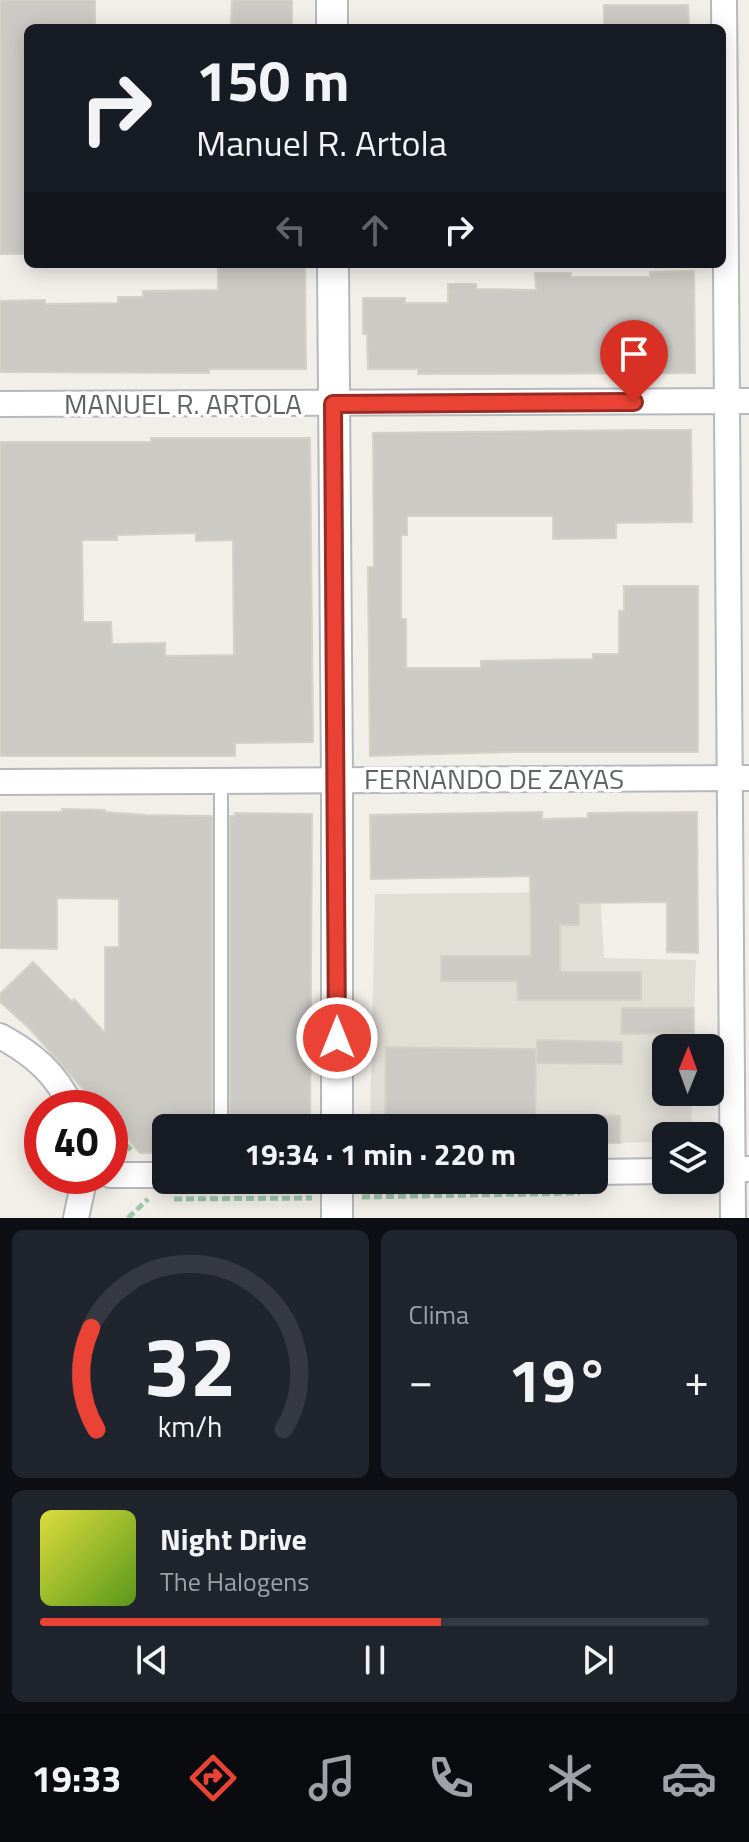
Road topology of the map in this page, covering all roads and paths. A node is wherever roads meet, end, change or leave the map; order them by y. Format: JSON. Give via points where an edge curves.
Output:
{"nodes":[{"id":1,"x":332,"y":0,"type":"edge"},
{"id":2,"x":724,"y":0,"type":"edge"},
{"id":3,"x":332,"y":24,"type":"edge"},
{"id":4,"x":725,"y":24,"type":"edge"},
{"id":5,"x":726,"y":57,"type":"edge"},
{"id":6,"x":333,"y":268,"type":"edge"},
{"id":7,"x":738,"y":401,"type":"edge"},
{"id":8,"x":0,"y":404,"type":"edge"},
{"id":9,"x":333,"y":404,"type":"junction"},
{"id":10,"x":739,"y":778,"type":"edge"},
{"id":11,"x":337,"y":780,"type":"junction"},
{"id":12,"x":221,"y":781,"type":"junction"},
{"id":13,"x":0,"y":782,"type":"edge"},
{"id":14,"x":0,"y":1036,"type":"edge"},
{"id":15,"x":64,"y":1090,"type":"edge"},
{"id":16,"x":221,"y":1114,"type":"edge"},
{"id":17,"x":337,"y":1114,"type":"edge"},
{"id":18,"x":730,"y":1169,"type":"edge"},
{"id":19,"x":652,"y":1173,"type":"edge"},
{"id":20,"x":128,"y":1179,"type":"edge"},
{"id":21,"x":608,"y":1180,"type":"edge"},
{"id":22,"x":152,"y":1184,"type":"edge"},
{"id":23,"x":81,"y":1194,"type":"edge"},
{"id":24,"x":265,"y":1194,"type":"edge"},
{"id":25,"x":412,"y":1194,"type":"edge"},
{"id":26,"x":149,"y":1199,"type":"dead end"},
{"id":27,"x":337,"y":1199,"type":"edge"},
{"id":28,"x":76,"y":1218,"type":"edge"},
{"id":29,"x":128,"y":1218,"type":"edge"},
{"id":30,"x":733,"y":1218,"type":"edge"}],
"edges":[{"from":1,"to":3,"type":"street"},
{"from":2,"to":4,"type":"street"},
{"from":5,"to":7,"type":"street"},
{"from":6,"to":9,"type":"street"},
{"from":7,"to":9,"type":"street","name":"MANUEL R. ARTOLA"},
{"from":7,"to":10,"type":"street"},
{"from":8,"to":9,"type":"street","name":"MANUEL R. ARTOLA"},
{"from":9,"to":11,"type":"street"},
{"from":10,"to":11,"type":"street","name":"FERNANDO DE ZAYAS"},
{"from":10,"to":18,"type":"street"},
{"from":11,"to":12,"type":"street","name":"FERNANDO DE ZAYAS"},
{"from":11,"to":17,"type":"street"},
{"from":12,"to":13,"type":"street","name":"FERNANDO DE ZAYAS"},
{"from":12,"to":16,"type":"lane"},
{"from":14,"to":15,"type":"street","via":[[30,1052]]},
{"from":18,"to":30,"type":"street"},
{"from":19,"to":21,"type":"street"},
{"from":20,"to":22,"type":"street"},
{"from":23,"to":28,"type":"street"},
{"from":24,"to":27,"type":"path"},
{"from":25,"to":27,"type":"path"},
{"from":26,"to":29,"type":"path"}]}
